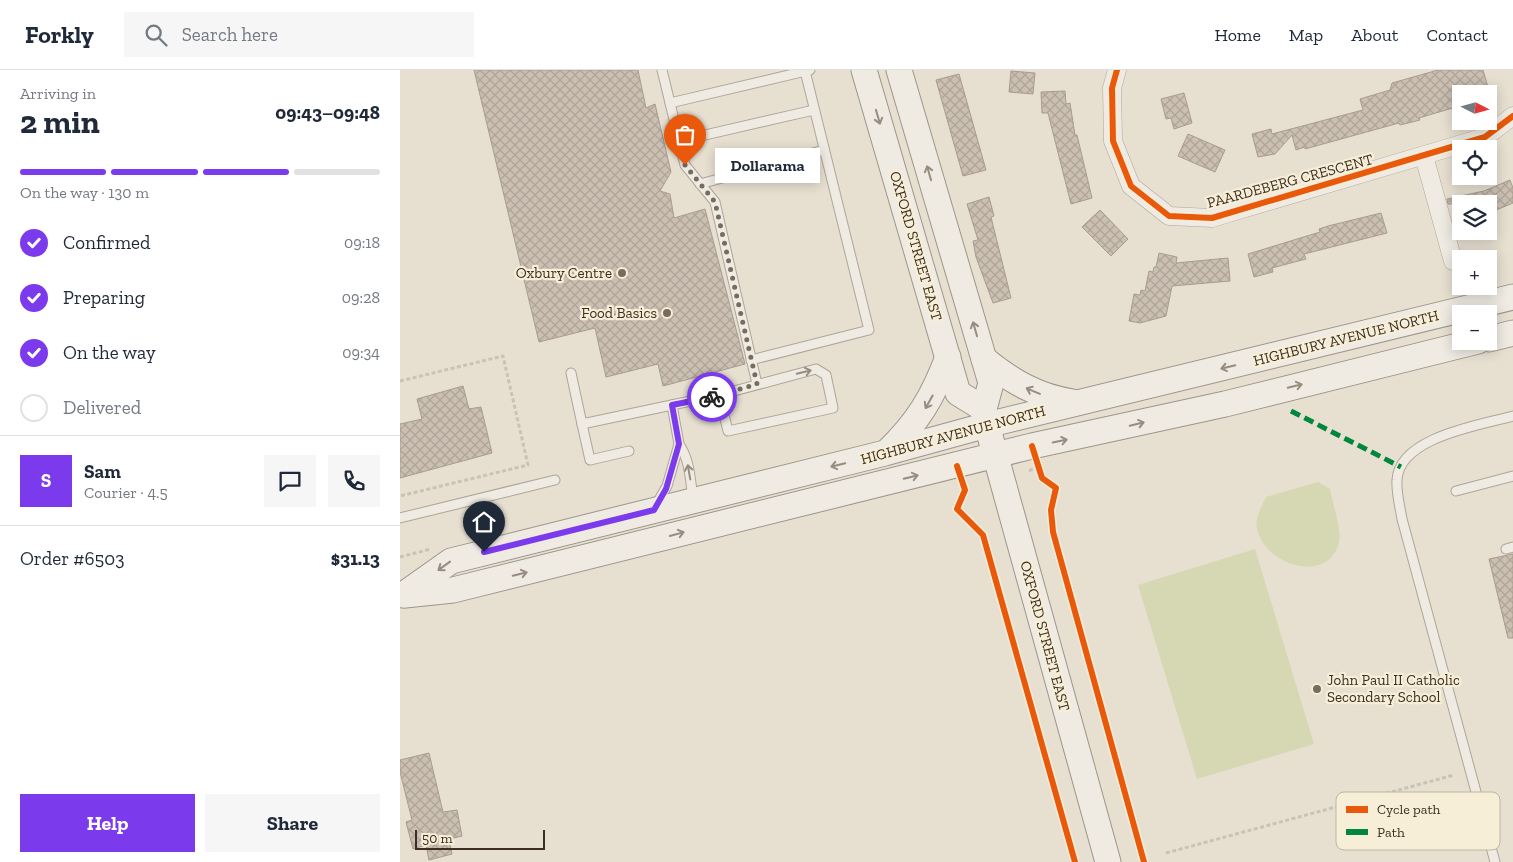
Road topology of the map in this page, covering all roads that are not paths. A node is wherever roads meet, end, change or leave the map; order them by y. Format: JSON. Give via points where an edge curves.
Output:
{"nodes":[{"id":1,"x":662,"y":70,"type":"edge"},
{"id":2,"x":864,"y":70,"type":"edge"},
{"id":3,"x":899,"y":70,"type":"edge"},
{"id":4,"x":1117,"y":70,"type":"edge"},
{"id":5,"x":808,"y":71,"type":"edge"},
{"id":6,"x":670,"y":103,"type":"junction"},
{"id":7,"x":814,"y":110,"type":"junction"},
{"id":8,"x":1513,"y":116,"type":"edge"},
{"id":9,"x":679,"y":141,"type":"junction"},
{"id":10,"x":824,"y":150,"type":"junction"},
{"id":11,"x":1424,"y":156,"type":"junction"},
{"id":12,"x":700,"y":184,"type":"junction"},
{"id":13,"x":1452,"y":254,"type":"edge"},
{"id":14,"x":1513,"y":297,"type":"edge"},
{"id":15,"x":1513,"y":333,"type":"edge"},
{"id":16,"x":1497,"y":337,"type":"edge"},
{"id":17,"x":1452,"y":347,"type":"edge"},
{"id":18,"x":948,"y":357,"type":"junction"},
{"id":19,"x":751,"y":360,"type":"junction"},
{"id":20,"x":984,"y":360,"type":"junction"},
{"id":21,"x":571,"y":373,"type":"dead end"},
{"id":22,"x":757,"y":384,"type":"junction"},
{"id":23,"x":719,"y":395,"type":"junction"},
{"id":24,"x":1080,"y":403,"type":"junction"},
{"id":25,"x":672,"y":405,"type":"junction"},
{"id":26,"x":1513,"y":416,"type":"edge"},
{"id":27,"x":985,"y":417,"type":"junction"},
{"id":28,"x":582,"y":424,"type":"junction"},
{"id":29,"x":679,"y":444,"type":"junction"},
{"id":30,"x":629,"y":451,"type":"dead end"},
{"id":31,"x":885,"y":453,"type":"junction"},
{"id":32,"x":996,"y":457,"type":"junction"},
{"id":33,"x":1513,"y":476,"type":"edge"},
{"id":34,"x":555,"y":480,"type":"dead end"},
{"id":35,"x":1456,"y":491,"type":"dead end"},
{"id":36,"x":693,"y":501,"type":"junction"},
{"id":37,"x":654,"y":510,"type":"junction"},
{"id":38,"x":400,"y":518,"type":"edge"},
{"id":39,"x":402,"y":596,"type":"edge"},
{"id":40,"x":1476,"y":792,"type":"edge"},
{"id":41,"x":1108,"y":862,"type":"edge"}],
"edges":[{"from":1,"to":6,"type":"lane"},
{"from":2,"to":18,"type":"main road","name":"OXFORD STREET EAST","one_way":true},
{"from":20,"to":3,"type":"main road","one_way":true},
{"from":4,"to":11,"type":"street","name":"PAARDEBERG CRESCENT","via":[[1112,88],[1113,141],[1131,186],[1169,216],[1212,218]]},
{"from":5,"to":6,"type":"lane"},
{"from":5,"to":7,"type":"lane"},
{"from":6,"to":9,"type":"lane"},
{"from":7,"to":9,"type":"lane"},
{"from":7,"to":10,"type":"lane"},
{"from":8,"to":11,"type":"street","name":"PAARDEBERG CRESCENT","via":[[1485,137]]},
{"from":9,"to":12,"type":"lane","via":[[685,165]]},
{"from":10,"to":12,"type":"lane"},
{"from":10,"to":19,"type":"lane","via":[[868,330]]},
{"from":11,"to":13,"type":"street"},
{"from":12,"to":19,"type":"lane","via":[[715,202]]},
{"from":14,"to":24,"type":"main road","name":"HIGHBURY AVENUE NORTH","one_way":true},
{"from":15,"to":16,"type":"main road"},
{"from":32,"to":17,"type":"main road","name":"HIGHBURY AVENUE NORTH","one_way":true},
{"from":18,"to":27,"type":"main road","name":"OXFORD STREET EAST","via":[[958,394]]},
{"from":18,"to":31,"type":"main road","one_way":true,"via":[[924,411],[908,432]]},
{"from":19,"to":22,"type":"lane"},
{"from":24,"to":20,"type":"main road","one_way":true,"via":[[1054,399],[1030,390]]},
{"from":20,"to":27,"type":"main road","via":[[992,383]]},
{"from":21,"to":28,"type":"lane"},
{"from":22,"to":23,"type":"lane"},
{"from":22,"to":23,"type":"lane","one_way":true,"via":[[816,369],[826,375],[833,408],[728,431]]},
{"from":23,"to":25,"type":"lane"},
{"from":24,"to":27,"type":"main road","name":"HIGHBURY AVENUE NORTH"},
{"from":25,"to":28,"type":"lane"},
{"from":25,"to":29,"type":"lane"},
{"from":26,"to":40,"type":"lane","via":[[1439,436],[1409,454],[1397,480],[1402,519]]},
{"from":27,"to":31,"type":"main road","name":"HIGHBURY AVENUE NORTH"},
{"from":27,"to":32,"type":"main road","name":"OXFORD STREET EAST"},
{"from":28,"to":30,"type":"lane","via":[[590,460]]},
{"from":36,"to":29,"type":"lane","one_way":true,"via":[[689,469]]},
{"from":29,"to":37,"type":"lane","via":[[666,489]]},
{"from":31,"to":36,"type":"main road","name":"HIGHBURY AVENUE NORTH","one_way":true},
{"from":39,"to":32,"type":"main road","name":"HIGHBURY AVENUE NORTH","one_way":true,"via":[[453,590]]},
{"from":32,"to":41,"type":"main road","name":"OXFORD STREET EAST"},
{"from":33,"to":35,"type":"lane"},
{"from":34,"to":38,"type":"lane"},
{"from":36,"to":37,"type":"main road","name":"HIGHBURY AVENUE NORTH"},
{"from":37,"to":39,"type":"main road","name":"HIGHBURY AVENUE NORTH","one_way":true,"via":[[451,561]]}]}
